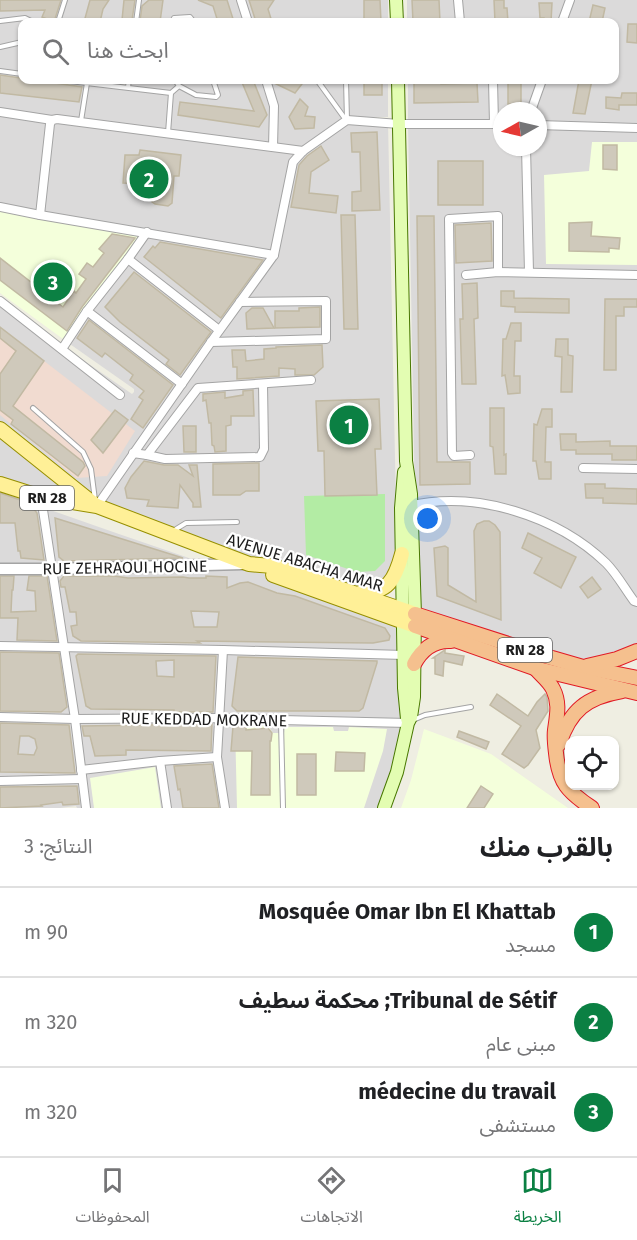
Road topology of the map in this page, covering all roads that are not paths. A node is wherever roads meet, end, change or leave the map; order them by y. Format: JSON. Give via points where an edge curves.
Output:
{"nodes":[{"id":1,"x":65,"y":0,"type":"edge"},
{"id":2,"x":139,"y":0,"type":"edge"},
{"id":3,"x":241,"y":0,"type":"edge"},
{"id":4,"x":396,"y":0,"type":"edge"},
{"id":5,"x":458,"y":0,"type":"edge"},
{"id":6,"x":570,"y":0,"type":"edge"},
{"id":7,"x":59,"y":18,"type":"edge"},
{"id":8,"x":137,"y":18,"type":"edge"},
{"id":9,"x":174,"y":18,"type":"edge"},
{"id":10,"x":191,"y":18,"type":"edge"},
{"id":11,"x":247,"y":18,"type":"edge"},
{"id":12,"x":397,"y":18,"type":"edge"},
{"id":13,"x":460,"y":18,"type":"edge"},
{"id":14,"x":563,"y":18,"type":"edge"},
{"id":15,"x":18,"y":19,"type":"edge"},
{"id":16,"x":0,"y":21,"type":"edge"},
{"id":17,"x":18,"y":43,"type":"edge"},
{"id":18,"x":0,"y":47,"type":"edge"},
{"id":19,"x":0,"y":71,"type":"edge"},
{"id":20,"x":18,"y":73,"type":"edge"},
{"id":21,"x":87,"y":84,"type":"edge"},
{"id":22,"x":97,"y":84,"type":"edge"},
{"id":23,"x":128,"y":84,"type":"edge"},
{"id":24,"x":214,"y":84,"type":"edge"},
{"id":25,"x":267,"y":84,"type":"edge"},
{"id":26,"x":320,"y":84,"type":"edge"},
{"id":27,"x":345,"y":84,"type":"edge"},
{"id":28,"x":398,"y":84,"type":"edge"},
{"id":29,"x":494,"y":84,"type":"edge"},
{"id":30,"x":541,"y":84,"type":"edge"},
{"id":31,"x":179,"y":86,"type":"joint"},
{"id":32,"x":128,"y":87,"type":"junction"},
{"id":33,"x":171,"y":93,"type":"junction"},
{"id":34,"x":496,"y":102,"type":"edge"},
{"id":35,"x":534,"y":102,"type":"edge"},
{"id":36,"x":0,"y":112,"type":"edge"},
{"id":37,"x":52,"y":120,"type":"junction"},
{"id":38,"x":347,"y":120,"type":"junction"},
{"id":39,"x":80,"y":122,"type":"junction"},
{"id":40,"x":399,"y":124,"type":"junction"},
{"id":41,"x":493,"y":124,"type":"edge"},
{"id":42,"x":547,"y":125,"type":"edge"},
{"id":43,"x":637,"y":128,"type":"edge"},
{"id":44,"x":168,"y":134,"type":"junction"},
{"id":45,"x":273,"y":147,"type":"junction"},
{"id":46,"x":303,"y":151,"type":"junction"},
{"id":47,"x":526,"y":156,"type":"edge"},
{"id":48,"x":0,"y":207,"type":"edge"},
{"id":49,"x":40,"y":215,"type":"junction"},
{"id":50,"x":147,"y":232,"type":"junction"},
{"id":51,"x":274,"y":255,"type":"junction"},
{"id":52,"x":128,"y":259,"type":"junction"},
{"id":53,"x":498,"y":272,"type":"junction"},
{"id":54,"x":529,"y":272,"type":"junction"},
{"id":55,"x":466,"y":275,"type":"dead end"},
{"id":56,"x":637,"y":275,"type":"edge"},
{"id":57,"x":0,"y":301,"type":"edge"},
{"id":58,"x":240,"y":302,"type":"junction"},
{"id":59,"x":87,"y":311,"type":"junction"},
{"id":60,"x":219,"y":330,"type":"junction"},
{"id":61,"x":211,"y":342,"type":"junction"},
{"id":62,"x":62,"y":349,"type":"junction"},
{"id":63,"x":311,"y":380,"type":"dead end"},
{"id":64,"x":182,"y":384,"type":"junction"},
{"id":65,"x":263,"y":384,"type":"junction"},
{"id":66,"x":120,"y":395,"type":"dead end"},
{"id":67,"x":33,"y":408,"type":"dead end"},
{"id":68,"x":0,"y":429,"type":"edge"},
{"id":69,"x":133,"y":453,"type":"junction"},
{"id":70,"x":147,"y":455,"type":"junction"},
{"id":71,"x":470,"y":455,"type":"dead end"},
{"id":72,"x":583,"y":468,"type":"dead end"},
{"id":73,"x":637,"y":469,"type":"edge"},
{"id":74,"x":0,"y":484,"type":"edge"},
{"id":75,"x":41,"y":497,"type":"junction"},
{"id":76,"x":97,"y":506,"type":"junction"},
{"id":77,"x":406,"y":507,"type":"junction"},
{"id":78,"x":237,"y":522,"type":"dead end"},
{"id":79,"x":169,"y":533,"type":"junction"},
{"id":80,"x":402,"y":554,"type":"junction"},
{"id":81,"x":249,"y":564,"type":"junction"},
{"id":82,"x":0,"y":569,"type":"edge"},
{"id":83,"x":51,"y":569,"type":"junction"},
{"id":84,"x":354,"y":593,"type":"junction"},
{"id":85,"x":637,"y":602,"type":"edge"},
{"id":86,"x":409,"y":618,"type":"junction"},
{"id":87,"x":454,"y":641,"type":"junction"},
{"id":88,"x":0,"y":646,"type":"edge"},
{"id":89,"x":64,"y":647,"type":"junction"},
{"id":90,"x":223,"y":650,"type":"junction"},
{"id":91,"x":637,"y":651,"type":"edge"},
{"id":92,"x":409,"y":659,"type":"junction"},
{"id":93,"x":583,"y":667,"type":"junction"},
{"id":94,"x":534,"y":668,"type":"junction"},
{"id":95,"x":637,"y":678,"type":"edge"},
{"id":96,"x":631,"y":692,"type":"edge"},
{"id":97,"x":471,"y":707,"type":"dead end"},
{"id":98,"x":0,"y":717,"type":"edge"},
{"id":99,"x":75,"y":718,"type":"junction"},
{"id":100,"x":219,"y":718,"type":"junction"},
{"id":101,"x":281,"y":720,"type":"junction"},
{"id":102,"x":408,"y":723,"type":"junction"},
{"id":103,"x":556,"y":755,"type":"junction"},
{"id":104,"x":217,"y":757,"type":"junction"},
{"id":105,"x":160,"y":760,"type":"junction"},
{"id":106,"x":81,"y":775,"type":"junction"},
{"id":107,"x":0,"y":781,"type":"edge"},
{"id":108,"x":86,"y":808,"type":"edge"},
{"id":109,"x":167,"y":808,"type":"edge"},
{"id":110,"x":225,"y":808,"type":"edge"},
{"id":111,"x":283,"y":808,"type":"edge"},
{"id":112,"x":384,"y":808,"type":"edge"},
{"id":113,"x":592,"y":808,"type":"edge"}],
"edges":[{"from":1,"to":7,"type":"lane"},
{"from":2,"to":8,"type":"lane"},
{"from":3,"to":11,"type":"street"},
{"from":4,"to":12,"type":"main road"},
{"from":5,"to":13,"type":"street"},
{"from":6,"to":14,"type":"street"},
{"from":9,"to":10,"type":"lane"},
{"from":15,"to":16,"type":"lane"},
{"from":17,"to":18,"type":"lane"},
{"from":19,"to":20,"type":"lane"},
{"from":21,"to":39,"type":"lane"},
{"from":22,"to":32,"type":"lane"},
{"from":23,"to":32,"type":"lane"},
{"from":24,"to":31,"type":"lane","via":[[216,97],[196,95]]},
{"from":25,"to":45,"type":"street","via":[[274,106]]},
{"from":26,"to":38,"type":"lane"},
{"from":27,"to":38,"type":"lane"},
{"from":28,"to":40,"type":"main road"},
{"from":29,"to":34,"type":"street"},
{"from":30,"to":35,"type":"street"},
{"from":31,"to":33,"type":"lane"},
{"from":32,"to":33,"type":"lane"},
{"from":33,"to":44,"type":"lane"},
{"from":36,"to":37,"type":"street"},
{"from":37,"to":39,"type":"street"},
{"from":37,"to":49,"type":"street"},
{"from":38,"to":40,"type":"street"},
{"from":38,"to":46,"type":"street"},
{"from":39,"to":44,"type":"street"},
{"from":40,"to":41,"type":"street"},
{"from":40,"to":77,"type":"main road"},
{"from":42,"to":43,"type":"street"},
{"from":44,"to":45,"type":"street"},
{"from":45,"to":46,"type":"street"},
{"from":46,"to":51,"type":"street","via":[[293,162]]},
{"from":47,"to":54,"type":"street"},
{"from":48,"to":49,"type":"street"},
{"from":49,"to":50,"type":"street"},
{"from":50,"to":51,"type":"street"},
{"from":50,"to":52,"type":"street"},
{"from":51,"to":58,"type":"street"},
{"from":52,"to":59,"type":"street"},
{"from":52,"to":60,"type":"street"},
{"from":53,"to":54,"type":"street"},
{"from":53,"to":55,"type":"street"},
{"from":53,"to":71,"type":"street","via":[[498,216],[449,219],[452,453]]},
{"from":54,"to":56,"type":"street"},
{"from":57,"to":62,"type":"street"},
{"from":58,"to":60,"type":"street"},
{"from":58,"to":61,"type":"street","via":[[326,301],[326,339]]},
{"from":59,"to":62,"type":"street"},
{"from":59,"to":64,"type":"street"},
{"from":60,"to":61,"type":"street"},
{"from":61,"to":64,"type":"street"},
{"from":62,"to":66,"type":"street"},
{"from":63,"to":65,"type":"street"},
{"from":64,"to":69,"type":"street"},
{"from":65,"to":70,"type":"street","via":[[198,388]]},
{"from":65,"to":70,"type":"street","via":[[264,449],[260,457],[165,459]]},
{"from":67,"to":76,"type":"lane","via":[[83,452],[91,469]]},
{"from":68,"to":76,"type":"main road"},
{"from":69,"to":70,"type":"street"},
{"from":69,"to":76,"type":"street"},
{"from":72,"to":73,"type":"street"},
{"from":74,"to":75,"type":"main road","name":"AVENUE ABACHA AMAR","number":"RN 28"},
{"from":75,"to":76,"type":"main road","name":"AVENUE ABACHA AMAR","number":"RN 28"},
{"from":75,"to":83,"type":"street"},
{"from":76,"to":79,"type":"main road","name":"AVENUE ABACHA AMAR","number":"RN 28"},
{"from":77,"to":80,"type":"main road"},
{"from":77,"to":85,"type":"street","via":[[484,503],[548,524],[580,542],[607,564]]},
{"from":77,"to":86,"type":"main road"},
{"from":78,"to":79,"type":"lane","via":[[186,523]]},
{"from":79,"to":81,"type":"main road","name":"AVENUE ABACHA AMAR","number":"RN 28"},
{"from":80,"to":84,"type":"main road","via":[[395,577],[388,585],[368,593]]},
{"from":80,"to":86,"type":"main road"},
{"from":81,"to":83,"type":"street","name":"RUE ZEHRAOUI HOCINE"},
{"from":81,"to":84,"type":"main road","name":"AVENUE ABACHA AMAR","number":"RN 28","via":[[272,566]]},
{"from":81,"to":86,"type":"main road"},
{"from":82,"to":83,"type":"street","name":"RUE ZEHRAOUI HOCINE"},
{"from":83,"to":89,"type":"street"},
{"from":84,"to":86,"type":"main road","name":"AVENUE ABACHA AMAR","number":"RN 28"},
{"from":86,"to":87,"type":"highway"},
{"from":86,"to":92,"type":"main road"},
{"from":86,"to":93,"type":"highway","name":"AVENUE ABACHA AMAR","number":"RN 28"},
{"from":87,"to":92,"type":"highway","via":[[430,645]]},
{"from":87,"to":94,"type":"highway"},
{"from":88,"to":89,"type":"street"},
{"from":89,"to":90,"type":"street"},
{"from":89,"to":99,"type":"street"},
{"from":90,"to":92,"type":"street"},
{"from":90,"to":100,"type":"street"},
{"from":91,"to":93,"type":"highway"},
{"from":92,"to":102,"type":"main road","via":[[413,708]]},
{"from":93,"to":95,"type":"highway","name":"AVENUE ABACHA AMAR","number":"RN 28"},
{"from":94,"to":96,"type":"highway"},
{"from":94,"to":103,"type":"highway","via":[[550,683],[557,700]]},
{"from":96,"to":103,"type":"highway","via":[[609,693],[579,708],[564,730]]},
{"from":97,"to":102,"type":"lane","via":[[425,715]]},
{"from":98,"to":99,"type":"street","name":"RUE KEDDAD MOKRANE"},
{"from":99,"to":100,"type":"street","name":"RUE KEDDAD MOKRANE"},
{"from":99,"to":106,"type":"street"},
{"from":100,"to":101,"type":"street","name":"RUE KEDDAD MOKRANE"},
{"from":100,"to":104,"type":"street"},
{"from":101,"to":102,"type":"street","name":"RUE KEDDAD MOKRANE"},
{"from":101,"to":111,"type":"lane"},
{"from":102,"to":112,"type":"main road"},
{"from":103,"to":113,"type":"highway","via":[[566,786]]},
{"from":104,"to":105,"type":"street"},
{"from":104,"to":110,"type":"street"},
{"from":105,"to":106,"type":"street"},
{"from":105,"to":109,"type":"street"},
{"from":106,"to":107,"type":"street"},
{"from":106,"to":108,"type":"street"}]}
